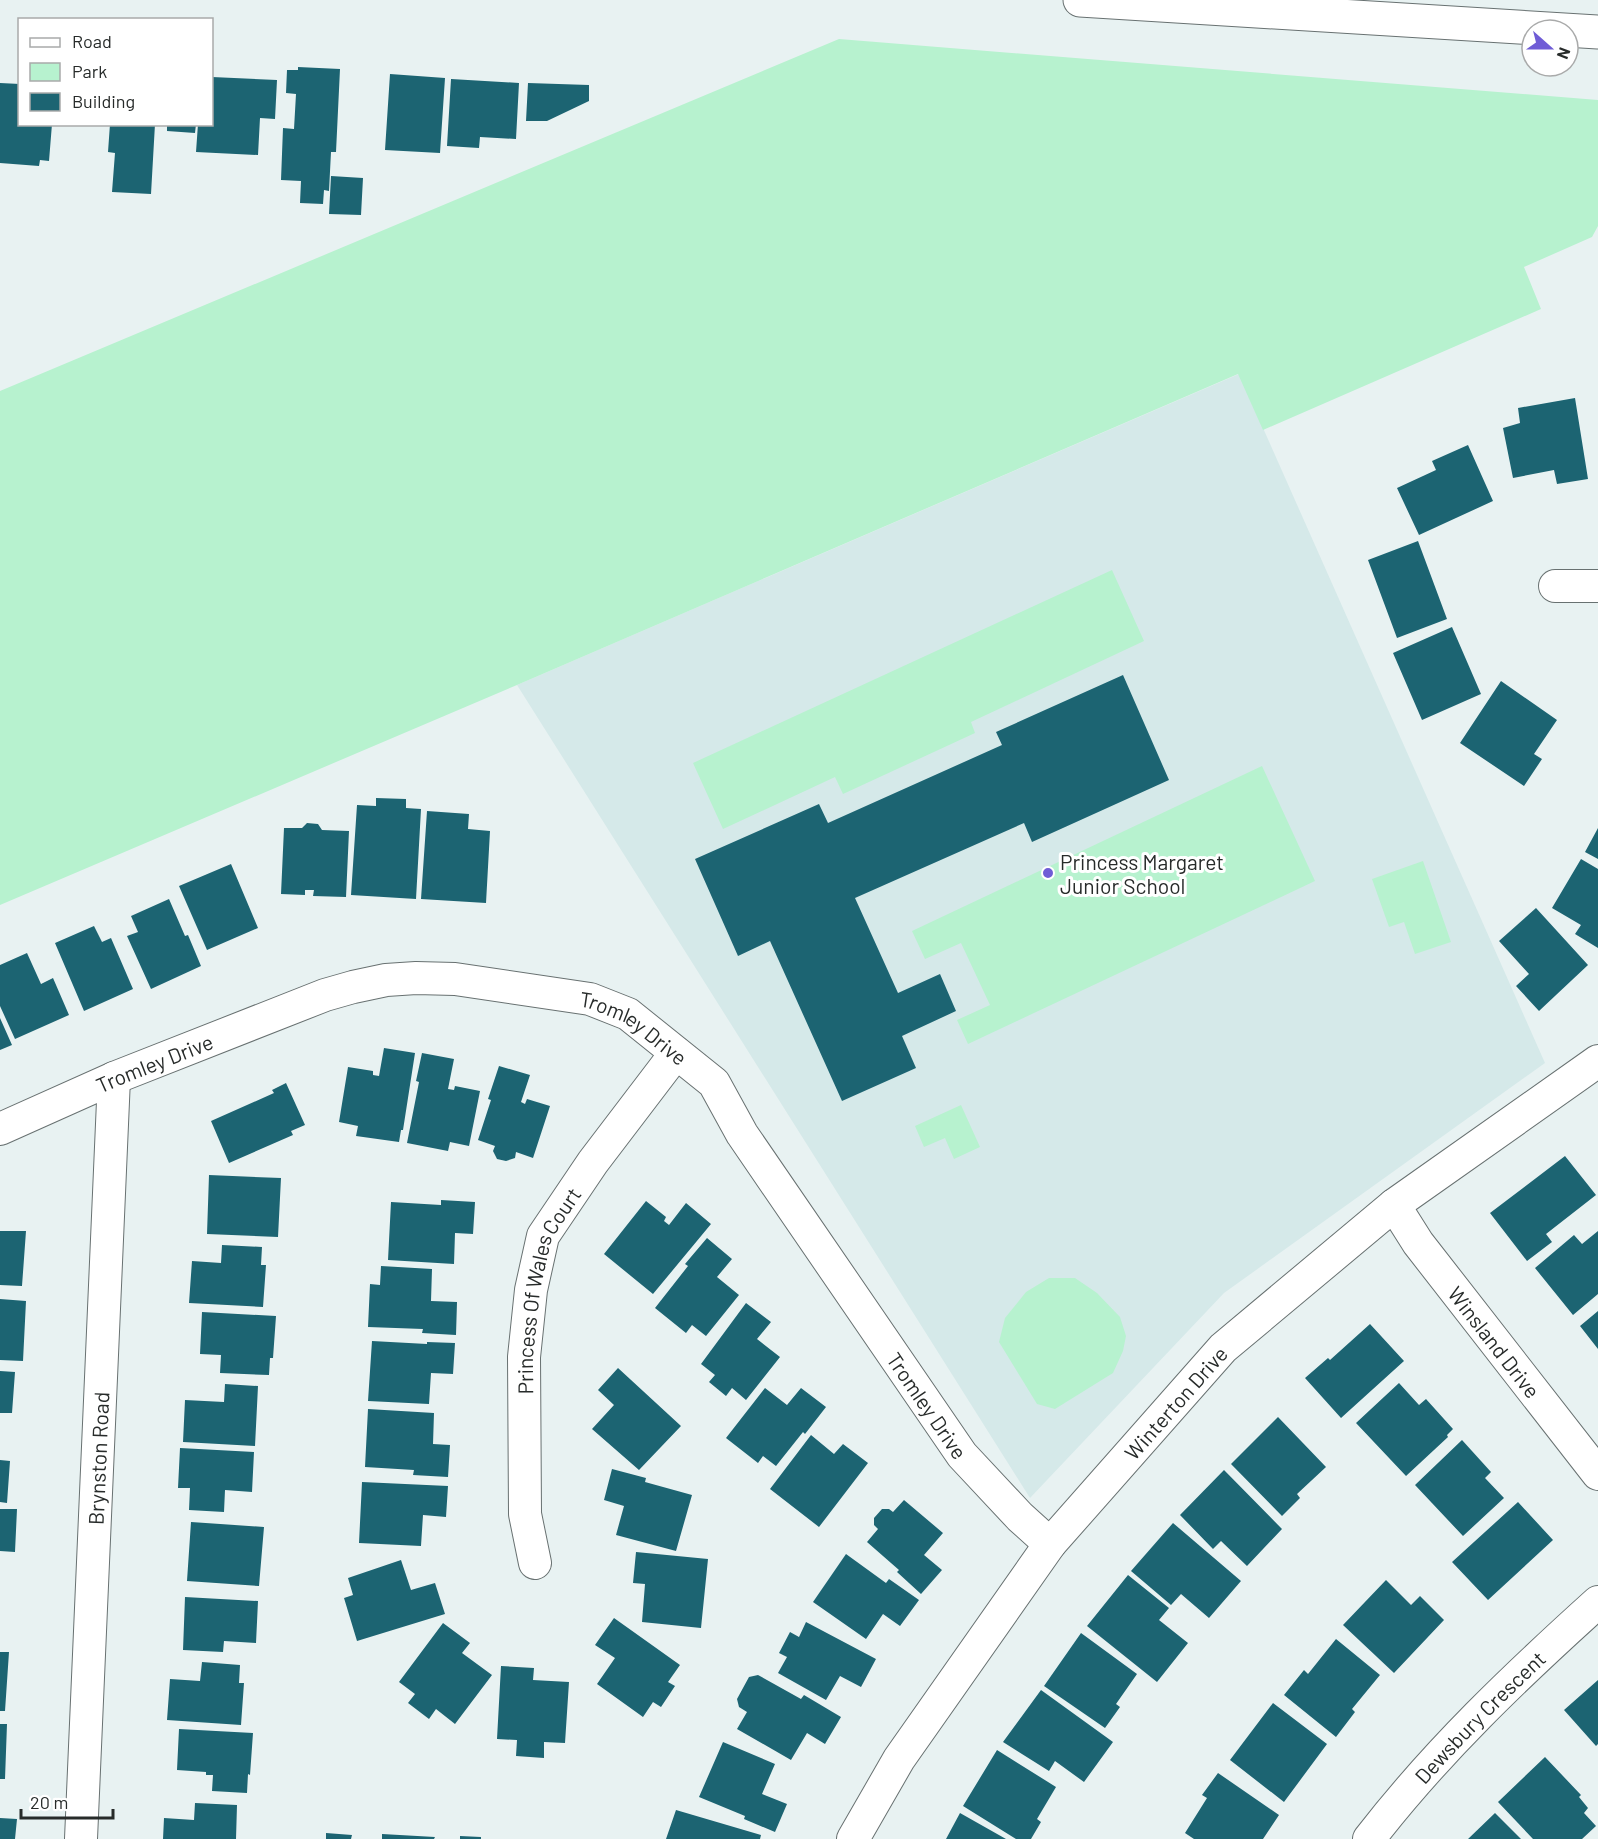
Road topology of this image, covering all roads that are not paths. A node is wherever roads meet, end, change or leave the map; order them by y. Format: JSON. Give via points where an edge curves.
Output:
{"nodes":[{"id":1,"x":1080,"y":0,"type":"edge"},
{"id":2,"x":1598,"y":32,"type":"edge"},
{"id":3,"x":1555,"y":586,"type":"dead end"},
{"id":4,"x":1598,"y":586,"type":"edge"},
{"id":5,"x":676,"y":1053,"type":"junction"},
{"id":6,"x":1598,"y":1061,"type":"edge"},
{"id":7,"x":114,"y":1078,"type":"junction"},
{"id":8,"x":0,"y":1129,"type":"edge"},
{"id":9,"x":1394,"y":1205,"type":"junction"},
{"id":10,"x":1598,"y":1474,"type":"edge"},
{"id":11,"x":1050,"y":1544,"type":"junction"},
{"id":12,"x":534,"y":1563,"type":"dead end"},
{"id":13,"x":1598,"y":1602,"type":"edge"},
{"id":14,"x":81,"y":1839,"type":"edge"},
{"id":15,"x":853,"y":1839,"type":"edge"},
{"id":16,"x":1369,"y":1839,"type":"edge"}],
"edges":[{"from":1,"to":2,"type":"main road"},
{"from":3,"to":4,"type":"street"},
{"from":5,"to":7,"type":"street","name":"Tromley Drive","via":[[628,1014],[590,999],[455,979],[416,978],[375,982],[326,995]]},
{"from":5,"to":11,"type":"street","name":"Tromley Drive","via":[[714,1083],[742,1134],[963,1455]]},
{"from":5,"to":12,"type":"street","name":"Princess Of Wales Court","via":[[593,1162],[543,1236],[531,1290],[524,1357],[525,1514]]},
{"from":6,"to":9,"type":"street","name":"Winterton Drive"},
{"from":7,"to":8,"type":"street","name":"Tromley Drive"},
{"from":7,"to":14,"type":"street","name":"Brynston Road"},
{"from":9,"to":10,"type":"street","name":"Winsland Drive","via":[[1418,1243]]},
{"from":9,"to":11,"type":"street","name":"Winterton Drive","via":[[1223,1348]]},
{"from":11,"to":15,"type":"street","name":"Winterton Drive","via":[[899,1759]]},
{"from":13,"to":16,"type":"street","name":"Dewsbury Crescent","via":[[1451,1742],[1403,1794]]}]}
